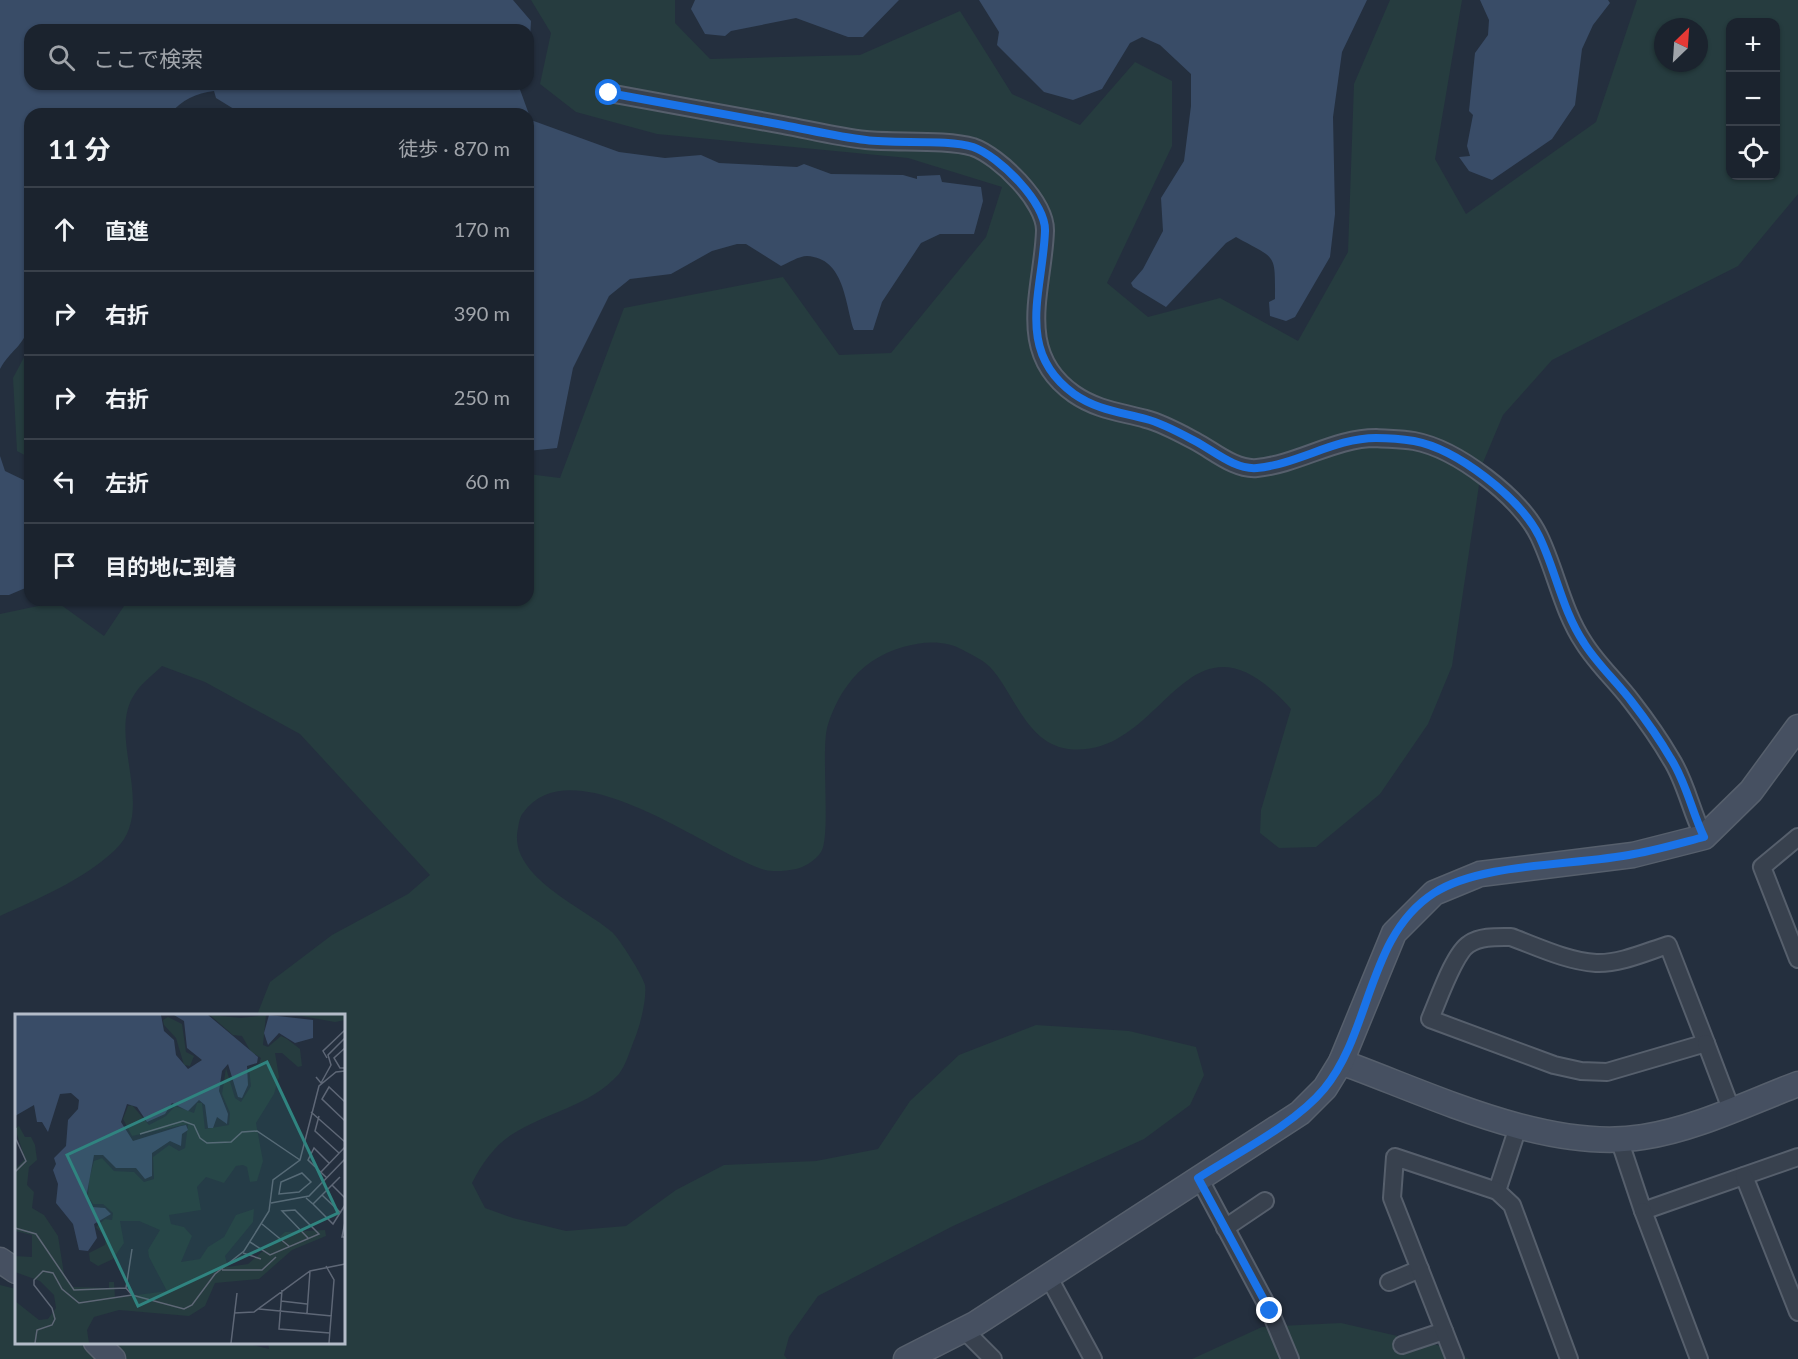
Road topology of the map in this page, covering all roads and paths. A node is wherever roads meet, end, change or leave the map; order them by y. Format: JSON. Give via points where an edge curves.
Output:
{"nodes":[{"id":1,"x":609,"y":93,"type":"dead end"},
{"id":2,"x":1798,"y":727,"type":"edge"},
{"id":3,"x":1704,"y":837,"type":"junction"},
{"id":4,"x":1798,"y":837,"type":"edge"},
{"id":5,"x":1798,"y":959,"type":"edge"},
{"id":6,"x":1706,"y":1043,"type":"junction"},
{"id":7,"x":1341,"y":1062,"type":"junction"},
{"id":8,"x":1798,"y":1084,"type":"edge"},
{"id":9,"x":1731,"y":1109,"type":"junction"},
{"id":10,"x":1518,"y":1127,"type":"junction"},
{"id":11,"x":1619,"y":1139,"type":"junction"},
{"id":12,"x":1798,"y":1157,"type":"edge"},
{"id":13,"x":1744,"y":1176,"type":"junction"},
{"id":14,"x":1198,"y":1178,"type":"junction"},
{"id":15,"x":1497,"y":1191,"type":"junction"},
{"id":16,"x":1265,"y":1201,"type":"dead end"},
{"id":17,"x":1643,"y":1211,"type":"junction"},
{"id":18,"x":1225,"y":1228,"type":"junction"},
{"id":19,"x":0,"y":1260,"type":"edge"},
{"id":20,"x":1420,"y":1269,"type":"junction"},
{"id":21,"x":15,"y":1270,"type":"edge"},
{"id":22,"x":1048,"y":1276,"type":"junction"},
{"id":23,"x":1389,"y":1282,"type":"dead end"},
{"id":24,"x":1798,"y":1312,"type":"edge"},
{"id":25,"x":964,"y":1330,"type":"junction"},
{"id":26,"x":1444,"y":1331,"type":"junction"},
{"id":27,"x":98,"y":1344,"type":"edge"},
{"id":28,"x":1402,"y":1345,"type":"dead end"},
{"id":29,"x":112,"y":1359,"type":"edge"},
{"id":30,"x":906,"y":1359,"type":"edge"},
{"id":31,"x":993,"y":1359,"type":"edge"},
{"id":32,"x":1093,"y":1359,"type":"edge"},
{"id":33,"x":1290,"y":1359,"type":"edge"},
{"id":34,"x":1455,"y":1359,"type":"edge"},
{"id":35,"x":1569,"y":1359,"type":"edge"},
{"id":36,"x":1699,"y":1359,"type":"edge"}],
"edges":[{"from":1,"to":3,"type":"street","via":[[865,140],[970,146],[990,155],[1028,192],[1043,214],[1036,335],[1040,354],[1074,394],[1111,413],[1149,419],[1250,469],[1276,466],[1372,438],[1415,441],[1443,450],[1487,479],[1524,511],[1540,537],[1565,606],[1583,642],[1633,703],[1674,763]]},
{"from":2,"to":3,"type":"street","via":[[1751,791]]},
{"from":3,"to":7,"type":"street","via":[[1633,855],[1480,874],[1434,893],[1394,933]]},
{"from":4,"to":5,"type":"street","via":[[1762,867]]},
{"from":6,"to":6,"type":"street","via":[[1668,945],[1597,963],[1511,937],[1486,938],[1468,944],[1456,961],[1430,1019],[1554,1065],[1581,1071],[1607,1072]]},
{"from":6,"to":9,"type":"street"},
{"from":7,"to":10,"type":"street"},
{"from":7,"to":14,"type":"street","via":[[1325,1088],[1300,1113]]},
{"from":8,"to":9,"type":"street"},
{"from":9,"to":11,"type":"street","via":[[1673,1130]]},
{"from":10,"to":11,"type":"street","via":[[1565,1137]]},
{"from":10,"to":15,"type":"street"},
{"from":11,"to":17,"type":"street"},
{"from":12,"to":13,"type":"street"},
{"from":13,"to":17,"type":"street"},
{"from":13,"to":24,"type":"street"},
{"from":14,"to":18,"type":"street"},
{"from":14,"to":22,"type":"street"},
{"from":15,"to":20,"type":"street","via":[[1395,1157],[1392,1198]]},
{"from":15,"to":35,"type":"street","via":[[1512,1205]]},
{"from":16,"to":18,"type":"street"},
{"from":17,"to":36,"type":"street"},
{"from":18,"to":33,"type":"street","via":[[1270,1311]]},
{"from":19,"to":21,"type":"street"},
{"from":20,"to":23,"type":"street"},
{"from":20,"to":26,"type":"street"},
{"from":22,"to":25,"type":"street"},
{"from":22,"to":32,"type":"street"},
{"from":25,"to":30,"type":"street"},
{"from":25,"to":31,"type":"street"},
{"from":26,"to":28,"type":"street"},
{"from":26,"to":34,"type":"street"},
{"from":27,"to":29,"type":"street"}]}
